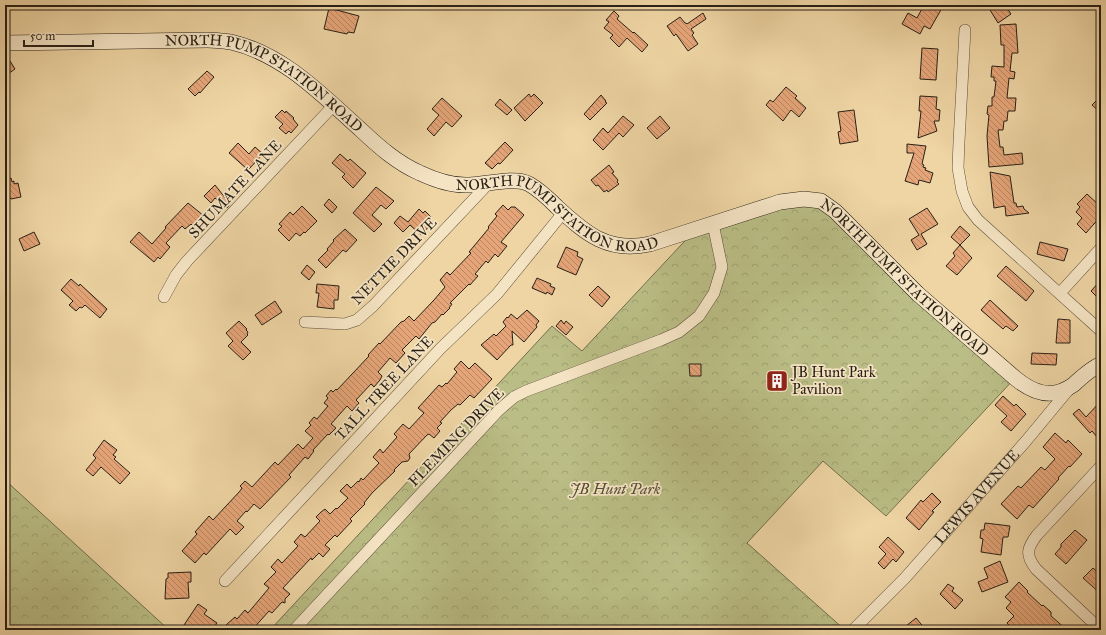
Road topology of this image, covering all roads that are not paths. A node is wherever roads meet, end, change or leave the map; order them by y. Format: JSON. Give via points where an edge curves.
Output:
{"nodes":[{"id":1,"x":966,"y":30,"type":"dead end"},
{"id":2,"x":5,"y":43,"type":"edge"},
{"id":3,"x":334,"y":105,"type":"junction"},
{"id":4,"x":488,"y":184,"type":"junction"},
{"id":5,"x":563,"y":213,"type":"junction"},
{"id":6,"x":713,"y":224,"type":"junction"},
{"id":7,"x":1101,"y":248,"type":"edge"},
{"id":8,"x":1060,"y":293,"type":"junction"},
{"id":9,"x":164,"y":297,"type":"dead end"},
{"id":10,"x":305,"y":322,"type":"dead end"},
{"id":11,"x":1101,"y":331,"type":"edge"},
{"id":12,"x":1101,"y":364,"type":"edge"},
{"id":13,"x":1072,"y":386,"type":"junction"},
{"id":14,"x":1101,"y":466,"type":"edge"},
{"id":15,"x":225,"y":581,"type":"dead end"},
{"id":16,"x":294,"y":630,"type":"edge"},
{"id":17,"x":853,"y":630,"type":"edge"},
{"id":18,"x":1101,"y":630,"type":"edge"}],
"edges":[{"from":1,"to":8,"type":"street","via":[[958,168],[962,192],[968,207],[978,220]]},
{"from":2,"to":3,"type":"street","name":"NORTH PUMP STATION ROAD","via":[[207,40],[230,42],[258,51],[286,66]]},
{"from":3,"to":4,"type":"street","name":"NORTH PUMP STATION ROAD","via":[[381,148],[420,173],[449,183],[468,186]]},
{"from":3,"to":9,"type":"street","name":"SHUMATE LANE","via":[[187,262],[176,275]]},
{"from":4,"to":5,"type":"street","name":"NORTH PUMP STATION ROAD","via":[[510,181],[528,183],[544,194]]},
{"from":4,"to":10,"type":"street","name":"NETTIE DRIVE","via":[[357,320],[345,324]]},
{"from":5,"to":6,"type":"street","name":"NORTH PUMP STATION ROAD","via":[[598,240],[617,246],[636,247],[650,244]]},
{"from":5,"to":15,"type":"street","name":"TALL TREE LANE","via":[[497,294],[440,349]]},
{"from":6,"to":13,"type":"street","name":"NORTH PUMP STATION ROAD","via":[[780,202],[804,199],[821,202],[835,211],[918,294],[1019,382],[1032,390],[1046,394]]},
{"from":6,"to":16,"type":"street","name":"FLEMING DRIVE","via":[[722,267],[714,293],[699,316],[679,332],[661,340],[526,390],[514,397]]},
{"from":7,"to":8,"type":"street"},
{"from":8,"to":11,"type":"street"},
{"from":12,"to":13,"type":"street","name":"LEWIS AVENUE"},
{"from":13,"to":17,"type":"street","name":"LEWIS AVENUE","via":[[910,572]]},
{"from":14,"to":18,"type":"street","via":[[1037,535],[1030,544],[1028,554],[1036,569]]}]}
